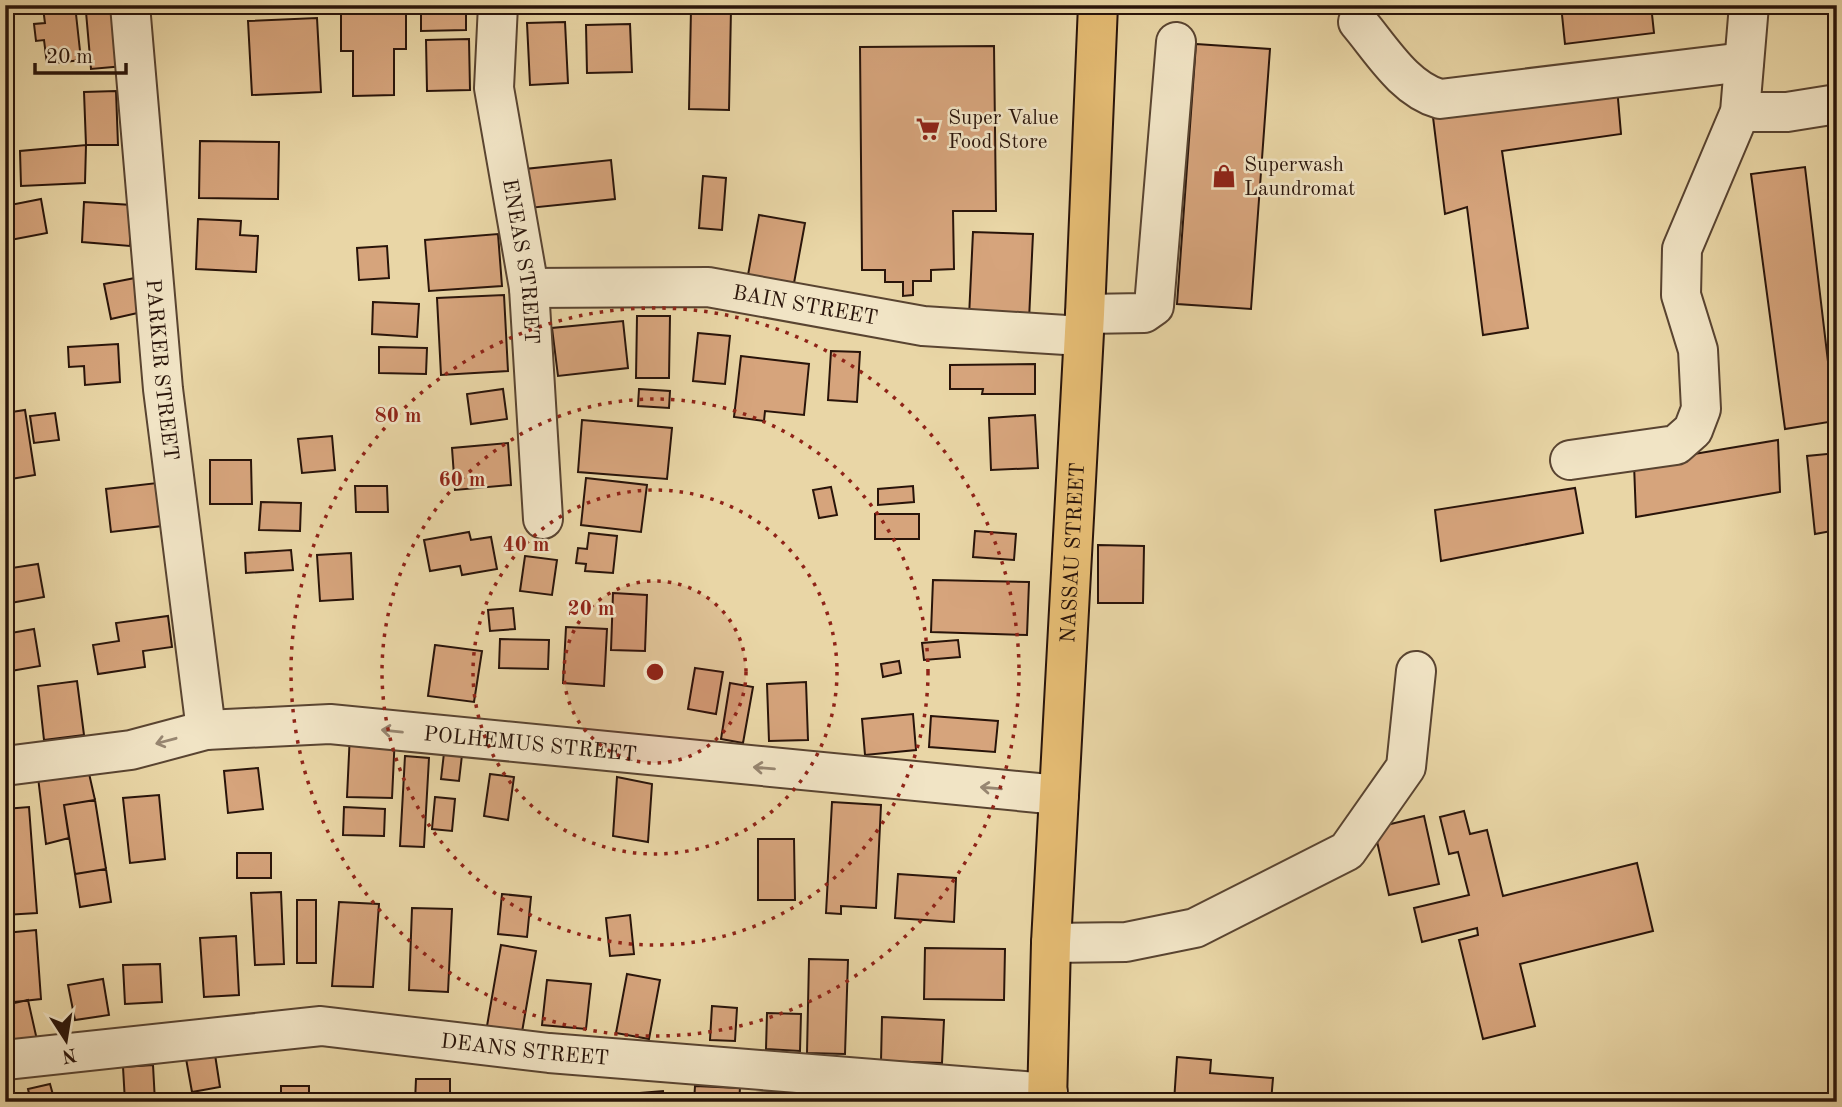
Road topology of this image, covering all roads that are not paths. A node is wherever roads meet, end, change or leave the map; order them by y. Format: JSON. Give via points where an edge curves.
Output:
{"nodes":[{"id":1,"x":130,"y":5,"type":"edge"},
{"id":2,"x":498,"y":5,"type":"edge"},
{"id":3,"x":1098,"y":5,"type":"edge"},
{"id":4,"x":1749,"y":5,"type":"edge"},
{"id":5,"x":1358,"y":22,"type":"dead end"},
{"id":6,"x":1176,"y":42,"type":"dead end"},
{"id":7,"x":1744,"y":62,"type":"junction"},
{"id":8,"x":1837,"y":104,"type":"edge"},
{"id":9,"x":1740,"y":111,"type":"junction"},
{"id":10,"x":529,"y":288,"type":"junction"},
{"id":11,"x":1084,"y":325,"type":"junction"},
{"id":12,"x":1570,"y":460,"type":"dead end"},
{"id":13,"x":543,"y":519,"type":"dead end"},
{"id":14,"x":1416,"y":671,"type":"dead end"},
{"id":15,"x":206,"y":730,"type":"junction"},
{"id":16,"x":5,"y":766,"type":"edge"},
{"id":17,"x":1059,"y":795,"type":"junction"},
{"id":18,"x":1051,"y":943,"type":"junction"},
{"id":19,"x":5,"y":1060,"type":"edge"},
{"id":20,"x":1047,"y":1097,"type":"edge"}],
"edges":[{"from":1,"to":15,"type":"street","name":"PARKER STREET","via":[[163,388]]},
{"from":2,"to":10,"type":"street","name":"ENEAS STREET","via":[[494,88]]},
{"from":3,"to":11,"type":"main road","name":"NASSAU STREET"},
{"from":4,"to":7,"type":"street"},
{"from":5,"to":7,"type":"street","via":[[1413,86],[1440,99]]},
{"from":6,"to":11,"type":"street","name":"BAIN STREET","via":[[1154,306],[1144,313]]},
{"from":7,"to":9,"type":"street"},
{"from":8,"to":9,"type":"street","via":[[1787,112]]},
{"from":9,"to":12,"type":"street","via":[[1682,249],[1681,295],[1698,349],[1701,409],[1693,430],[1676,445]]},
{"from":10,"to":11,"type":"street","name":"BAIN STREET","via":[[708,286],[923,326]]},
{"from":10,"to":13,"type":"street","name":"ENEAS STREET"},
{"from":11,"to":17,"type":"main road","name":"NASSAU STREET"},
{"from":14,"to":18,"type":"street","via":[[1406,767],[1347,851],[1195,928],[1126,942]]},
{"from":15,"to":16,"type":"street","name":"POLHEMUS STREET","one_way":true,"via":[[131,750]]},
{"from":17,"to":15,"type":"street","name":"POLHEMUS STREET","one_way":true,"via":[[330,724]]},
{"from":17,"to":18,"type":"main road","name":"NASSAU STREET"},
{"from":18,"to":20,"type":"main road","name":"NASSAU STREET"},
{"from":19,"to":20,"type":"street","name":"DEANS STREET","via":[[321,1026],[549,1053]]}]}
